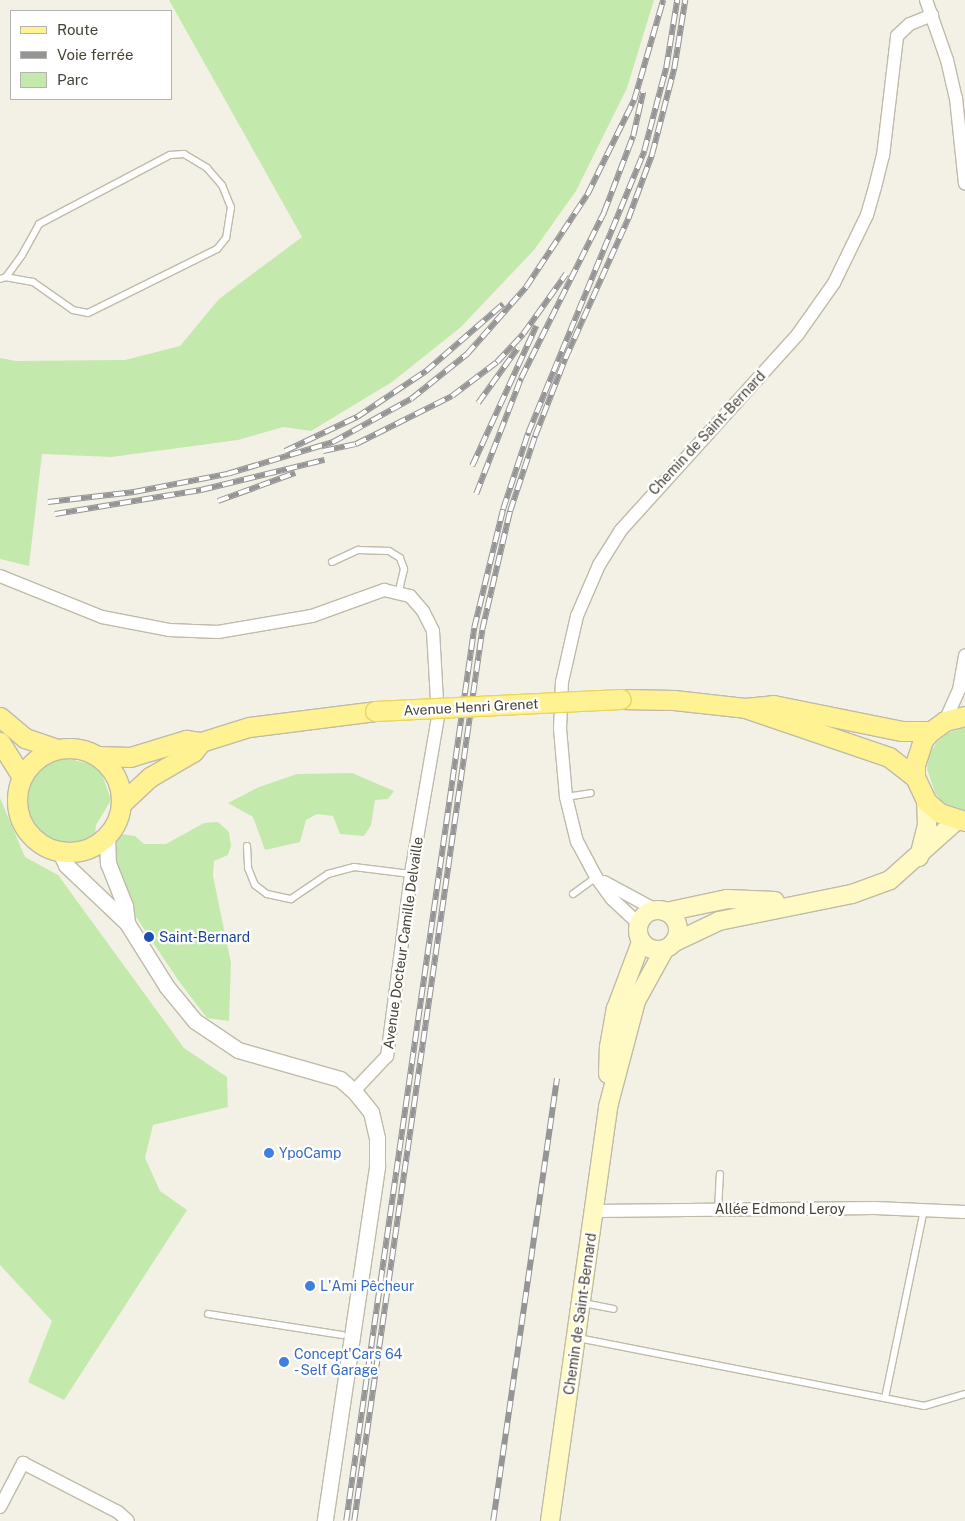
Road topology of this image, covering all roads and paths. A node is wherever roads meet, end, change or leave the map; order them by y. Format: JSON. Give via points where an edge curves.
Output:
{"nodes":[{"id":1,"x":926,"y":0,"type":"edge"},
{"id":2,"x":932,"y":15,"type":"junction"},
{"id":3,"x":965,"y":184,"type":"edge"},
{"id":4,"x":3,"y":278,"type":"edge"},
{"id":5,"x":332,"y":562,"type":"dead end"},
{"id":6,"x":0,"y":576,"type":"edge"},
{"id":7,"x":399,"y":591,"type":"junction"},
{"id":8,"x":965,"y":656,"type":"edge"},
{"id":9,"x":745,"y":708,"type":"junction"},
{"id":10,"x":965,"y":716,"type":"edge"},
{"id":11,"x":0,"y":717,"type":"edge"},
{"id":12,"x":938,"y":726,"type":"junction"},
{"id":13,"x":0,"y":742,"type":"edge"},
{"id":14,"x":201,"y":742,"type":"junction"},
{"id":15,"x":57,"y":749,"type":"junction"},
{"id":16,"x":98,"y":756,"type":"junction"},
{"id":17,"x":22,"y":777,"type":"junction"},
{"id":18,"x":915,"y":777,"type":"junction"},
{"id":19,"x":591,"y":793,"type":"dead end"},
{"id":20,"x":566,"y":797,"type":"junction"},
{"id":21,"x":926,"y":801,"type":"junction"},
{"id":22,"x":122,"y":803,"type":"junction"},
{"id":23,"x":961,"y":820,"type":"edge"},
{"id":24,"x":107,"y":837,"type":"junction"},
{"id":25,"x":247,"y":846,"type":"dead end"},
{"id":26,"x":60,"y":852,"type":"junction"},
{"id":27,"x":919,"y":857,"type":"junction"},
{"id":28,"x":411,"y":874,"type":"junction"},
{"id":29,"x":596,"y":877,"type":"junction"},
{"id":30,"x":573,"y":894,"type":"dead end"},
{"id":31,"x":806,"y":902,"type":"junction"},
{"id":32,"x":661,"y":911,"type":"junction"},
{"id":33,"x":127,"y":923,"type":"junction"},
{"id":34,"x":639,"y":924,"type":"junction"},
{"id":35,"x":641,"y":942,"type":"junction"},
{"id":36,"x":669,"y":946,"type":"junction"},
{"id":37,"x":354,"y":1090,"type":"junction"},
{"id":38,"x":608,"y":1106,"type":"junction"},
{"id":39,"x":720,"y":1174,"type":"dead end"},
{"id":40,"x":718,"y":1210,"type":"junction"},
{"id":41,"x":924,"y":1210,"type":"junction"},
{"id":42,"x":594,"y":1211,"type":"junction"},
{"id":43,"x":965,"y":1212,"type":"edge"},
{"id":44,"x":581,"y":1303,"type":"junction"},
{"id":45,"x":613,"y":1309,"type":"dead end"},
{"id":46,"x":208,"y":1314,"type":"dead end"},
{"id":47,"x":342,"y":1335,"type":"dead end"},
{"id":48,"x":576,"y":1338,"type":"junction"},
{"id":49,"x":965,"y":1394,"type":"edge"},
{"id":50,"x":885,"y":1398,"type":"junction"},
{"id":51,"x":0,"y":1507,"type":"edge"},
{"id":52,"x":128,"y":1521,"type":"edge"},
{"id":53,"x":325,"y":1521,"type":"edge"},
{"id":54,"x":550,"y":1521,"type":"edge"}],
"edges":[{"from":1,"to":2,"type":"street"},
{"from":2,"to":3,"type":"street","via":[[956,98]]},
{"from":2,"to":20,"type":"street","name":"Chemin de Saint-Bernard","via":[[910,24],[897,36],[884,147],[875,187],[867,215],[834,283],[798,334],[636,511],[599,565],[577,616],[563,674],[560,729]]},
{"from":4,"to":4,"type":"lane","via":[[39,224],[170,155],[184,154],[207,168],[222,185],[231,207],[226,238],[217,249],[88,313],[73,310],[33,282]]},
{"from":5,"to":7,"type":"lane","via":[[358,550],[389,551],[400,558],[404,569]]},
{"from":6,"to":7,"type":"street","via":[[102,617],[204,633],[312,616],[365,595],[384,590]]},
{"from":7,"to":28,"type":"street","name":"Avenue Docteur Camille Delvaille","via":[[410,596],[423,611],[433,631],[439,698],[436,733]]},
{"from":8,"to":12,"type":"street","via":[[959,690]]},
{"from":9,"to":12,"type":"main road","name":"Avenue Henri Grenet","via":[[773,705],[902,731]]},
{"from":9,"to":14,"type":"main road","name":"Avenue Henri Grenet","bridge":true,"via":[[674,700],[622,699],[375,712],[249,727]]},
{"from":9,"to":18,"type":"main road","name":"Avenue Henri Grenet","via":[[889,756]]},
{"from":10,"to":12,"type":"main road","name":"Avenue Henri Grenet"},
{"from":11,"to":15,"type":"main road","via":[[25,738]]},
{"from":12,"to":18,"type":"main road","via":[[918,752]]},
{"from":13,"to":17,"type":"main road"},
{"from":14,"to":16,"type":"main road","name":"Avenue Henri Grenet","via":[[186,740],[130,757]]},
{"from":14,"to":22,"type":"main road","name":"Avenue Henri Grenet","via":[[193,752],[160,771]]},
{"from":15,"to":16,"type":"main road","via":[[85,750]]},
{"from":15,"to":17,"type":"main road","via":[[31,764]]},
{"from":16,"to":22,"type":"main road","via":[[111,768],[120,784]]},
{"from":17,"to":26,"type":"main road","via":[[17,808],[22,824],[44,847]]},
{"from":18,"to":21,"type":"main road"},
{"from":19,"to":20,"type":"lane"},
{"from":20,"to":29,"type":"street","name":"Chemin de Saint-Bernard","via":[[577,842]]},
{"from":21,"to":23,"type":"main road","via":[[940,813]]},
{"from":21,"to":27,"type":"main road","via":[[927,825]]},
{"from":22,"to":24,"type":"main road","via":[[118,821]]},
{"from":23,"to":27,"type":"main road"},
{"from":24,"to":26,"type":"main road","via":[[85,850]]},
{"from":24,"to":33,"type":"street","via":[[108,863],[125,906]]},
{"from":25,"to":28,"type":"lane","via":[[248,868],[254,886],[267,894],[291,899],[328,874],[354,868]]},
{"from":26,"to":33,"type":"street","via":[[66,865]]},
{"from":27,"to":31,"type":"main road","via":[[890,880],[852,894]]},
{"from":28,"to":37,"type":"street","name":"Avenue Docteur Camille Delvaille","via":[[387,1056]]},
{"from":29,"to":30,"type":"lane"},
{"from":29,"to":32,"type":"street","name":"Chemin de Saint-Bernard","via":[[624,896]]},
{"from":29,"to":34,"type":"street","name":"Chemin de Saint-Bernard","via":[[612,899]]},
{"from":31,"to":32,"type":"main road","via":[[727,899]]},
{"from":31,"to":36,"type":"main road","via":[[719,921]]},
{"from":32,"to":34,"type":"main road","via":[[645,914]]},
{"from":32,"to":36,"type":"main road","via":[[678,925]]},
{"from":33,"to":37,"type":"street","via":[[180,1005],[211,1034],[254,1056],[330,1074]]},
{"from":34,"to":35,"type":"main road"},
{"from":35,"to":36,"type":"main road","via":[[652,950]]},
{"from":35,"to":38,"type":"main road","name":"Chemin de Saint-Bernard","via":[[616,1009],[609,1047]]},
{"from":36,"to":38,"type":"main road","name":"Chemin de Saint-Bernard","via":[[636,1001]]},
{"from":37,"to":53,"type":"street","via":[[371,1112],[378,1151]]},
{"from":38,"to":42,"type":"main road","name":"Chemin de Saint-Bernard"},
{"from":39,"to":40,"type":"lane"},
{"from":40,"to":41,"type":"street","name":"Allée Edmond Leroy"},
{"from":40,"to":42,"type":"street","name":"Allée Edmond Leroy"},
{"from":41,"to":43,"type":"street","name":"Allée Edmond Leroy"},
{"from":41,"to":50,"type":"lane"},
{"from":42,"to":44,"type":"main road","name":"Chemin de Saint-Bernard"},
{"from":44,"to":45,"type":"lane"},
{"from":44,"to":48,"type":"main road","name":"Chemin de Saint-Bernard"},
{"from":46,"to":47,"type":"lane"},
{"from":48,"to":50,"type":"lane"},
{"from":48,"to":54,"type":"main road","name":"Chemin de Saint-Bernard"},
{"from":49,"to":50,"type":"lane","via":[[924,1406]]},
{"from":51,"to":52,"type":"street","via":[[23,1463],[118,1512]]}]}
